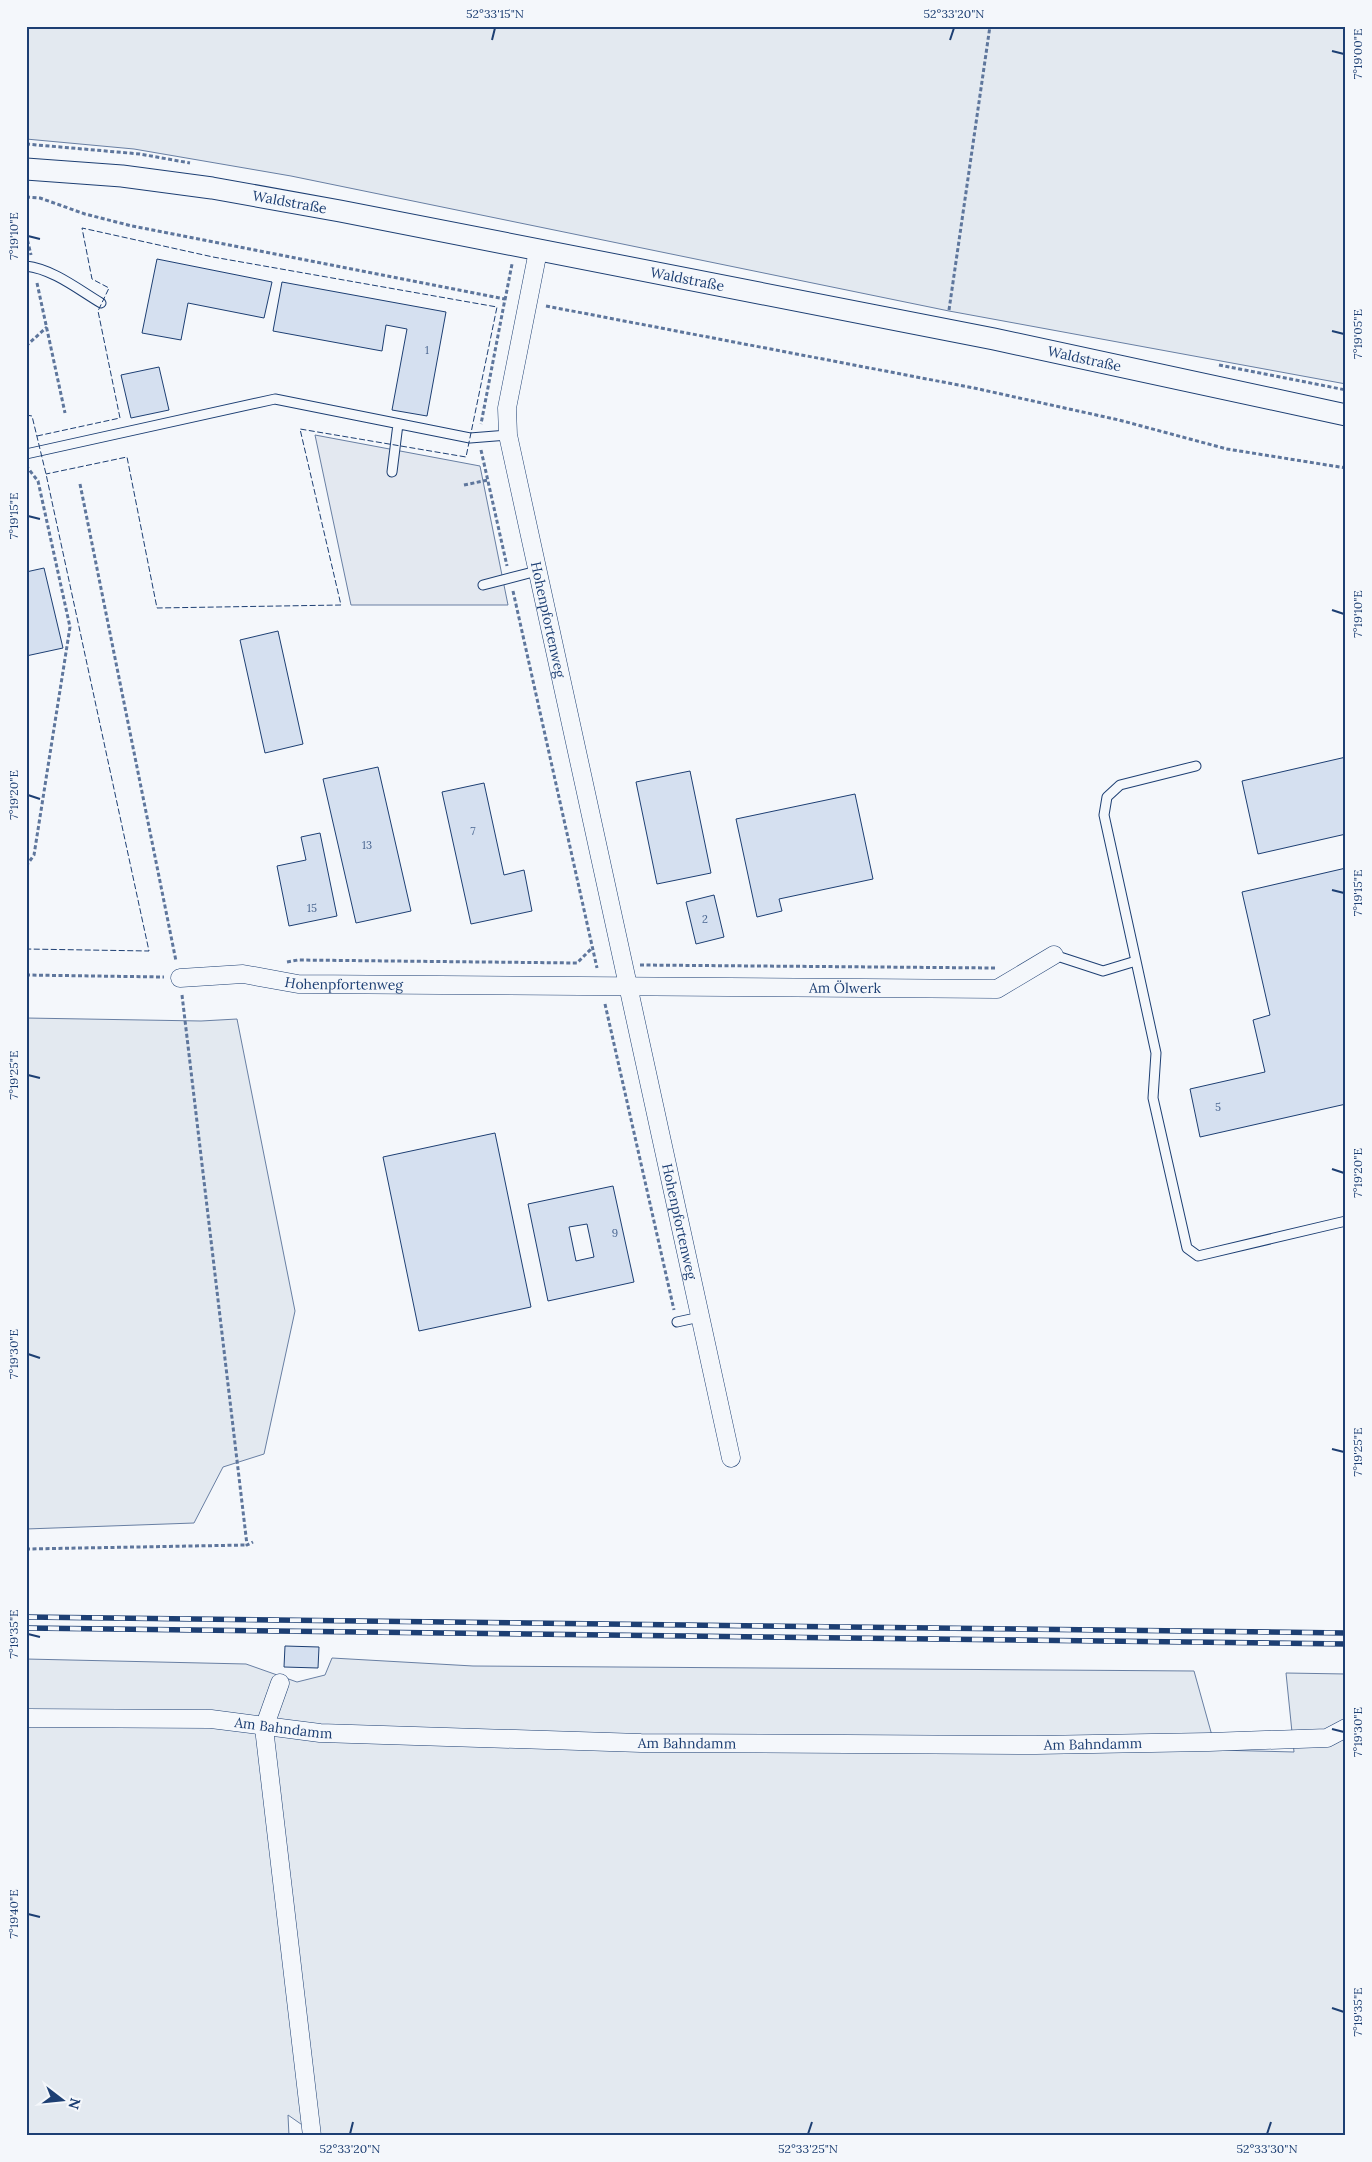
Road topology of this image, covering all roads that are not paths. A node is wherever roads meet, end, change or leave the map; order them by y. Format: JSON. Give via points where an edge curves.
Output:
{"nodes":[{"id":1,"x":26,"y":169,"type":"edge"},
{"id":2,"x":538,"y":251,"type":"junction"},
{"id":3,"x":26,"y":266,"type":"edge"},
{"id":4,"x":101,"y":303,"type":"dead end"},
{"id":5,"x":1346,"y":414,"type":"edge"},
{"id":6,"x":398,"y":424,"type":"junction"},
{"id":7,"x":508,"y":435,"type":"junction"},
{"id":8,"x":26,"y":454,"type":"edge"},
{"id":9,"x":392,"y":472,"type":"dead end"},
{"id":10,"x":537,"y":571,"type":"junction"},
{"id":11,"x":483,"y":585,"type":"dead end"},
{"id":12,"x":1196,"y":766,"type":"dead end"},
{"id":13,"x":1054,"y":955,"type":"joint"},
{"id":14,"x":1136,"y":961,"type":"junction"},
{"id":15,"x":180,"y":978,"type":"road end"},
{"id":16,"x":628,"y":986,"type":"junction"},
{"id":17,"x":1346,"y":1221,"type":"edge"},
{"id":18,"x":700,"y":1317,"type":"junction"},
{"id":19,"x":676,"y":1322,"type":"road end"},
{"id":20,"x":731,"y":1458,"type":"dead end"},
{"id":21,"x":280,"y":1683,"type":"dead end"},
{"id":22,"x":26,"y":1718,"type":"edge"},
{"id":23,"x":264,"y":1728,"type":"junction"},
{"id":24,"x":1346,"y":1728,"type":"edge"},
{"id":25,"x":1327,"y":1738,"type":"junction"},
{"id":26,"x":1346,"y":1739,"type":"edge"},
{"id":27,"x":312,"y":2136,"type":"edge"}],
"edges":[{"from":1,"to":2,"type":"street","name":"Waldstraße","via":[[122,176],[212,188]]},
{"from":2,"to":5,"type":"street","name":"Waldstraße","via":[[994,340]]},
{"from":2,"to":7,"type":"street","name":"Hohenpfortenweg","via":[[507,408]]},
{"from":3,"to":4,"type":"lane","via":[[56,276]]},
{"from":6,"to":7,"type":"lane","via":[[478,438]]},
{"from":6,"to":8,"type":"lane","via":[[275,399]]},
{"from":6,"to":9,"type":"lane"},
{"from":7,"to":10,"type":"street","name":"Hohenpfortenweg"},
{"from":10,"to":11,"type":"lane"},
{"from":10,"to":16,"type":"street","name":"Hohenpfortenweg"},
{"from":12,"to":14,"type":"lane","via":[[1120,785],[1107,798],[1104,814]]},
{"from":13,"to":14,"type":"lane","via":[[1103,970]]},
{"from":13,"to":16,"type":"street","name":"Am Ölwerk","via":[[997,988]]},
{"from":14,"to":17,"type":"lane","via":[[1156,1053],[1153,1098],[1187,1248],[1198,1256]]},
{"from":15,"to":16,"type":"street","name":"Hohenpfortenweg","via":[[243,974],[298,984]]},
{"from":16,"to":18,"type":"street","name":"Hohenpfortenweg"},
{"from":18,"to":19,"type":"lane"},
{"from":18,"to":20,"type":"street","name":"Hohenpfortenweg"},
{"from":21,"to":23,"type":"street"},
{"from":22,"to":23,"type":"street","name":"Am Bahndamm","via":[[211,1719]]},
{"from":23,"to":25,"type":"street","name":"Am Bahndamm","via":[[320,1733],[641,1743],[1036,1745]]},
{"from":23,"to":27,"type":"street"},
{"from":24,"to":25,"type":"street","name":"Am Bahndamm"},
{"from":25,"to":26,"type":"street"}]}
